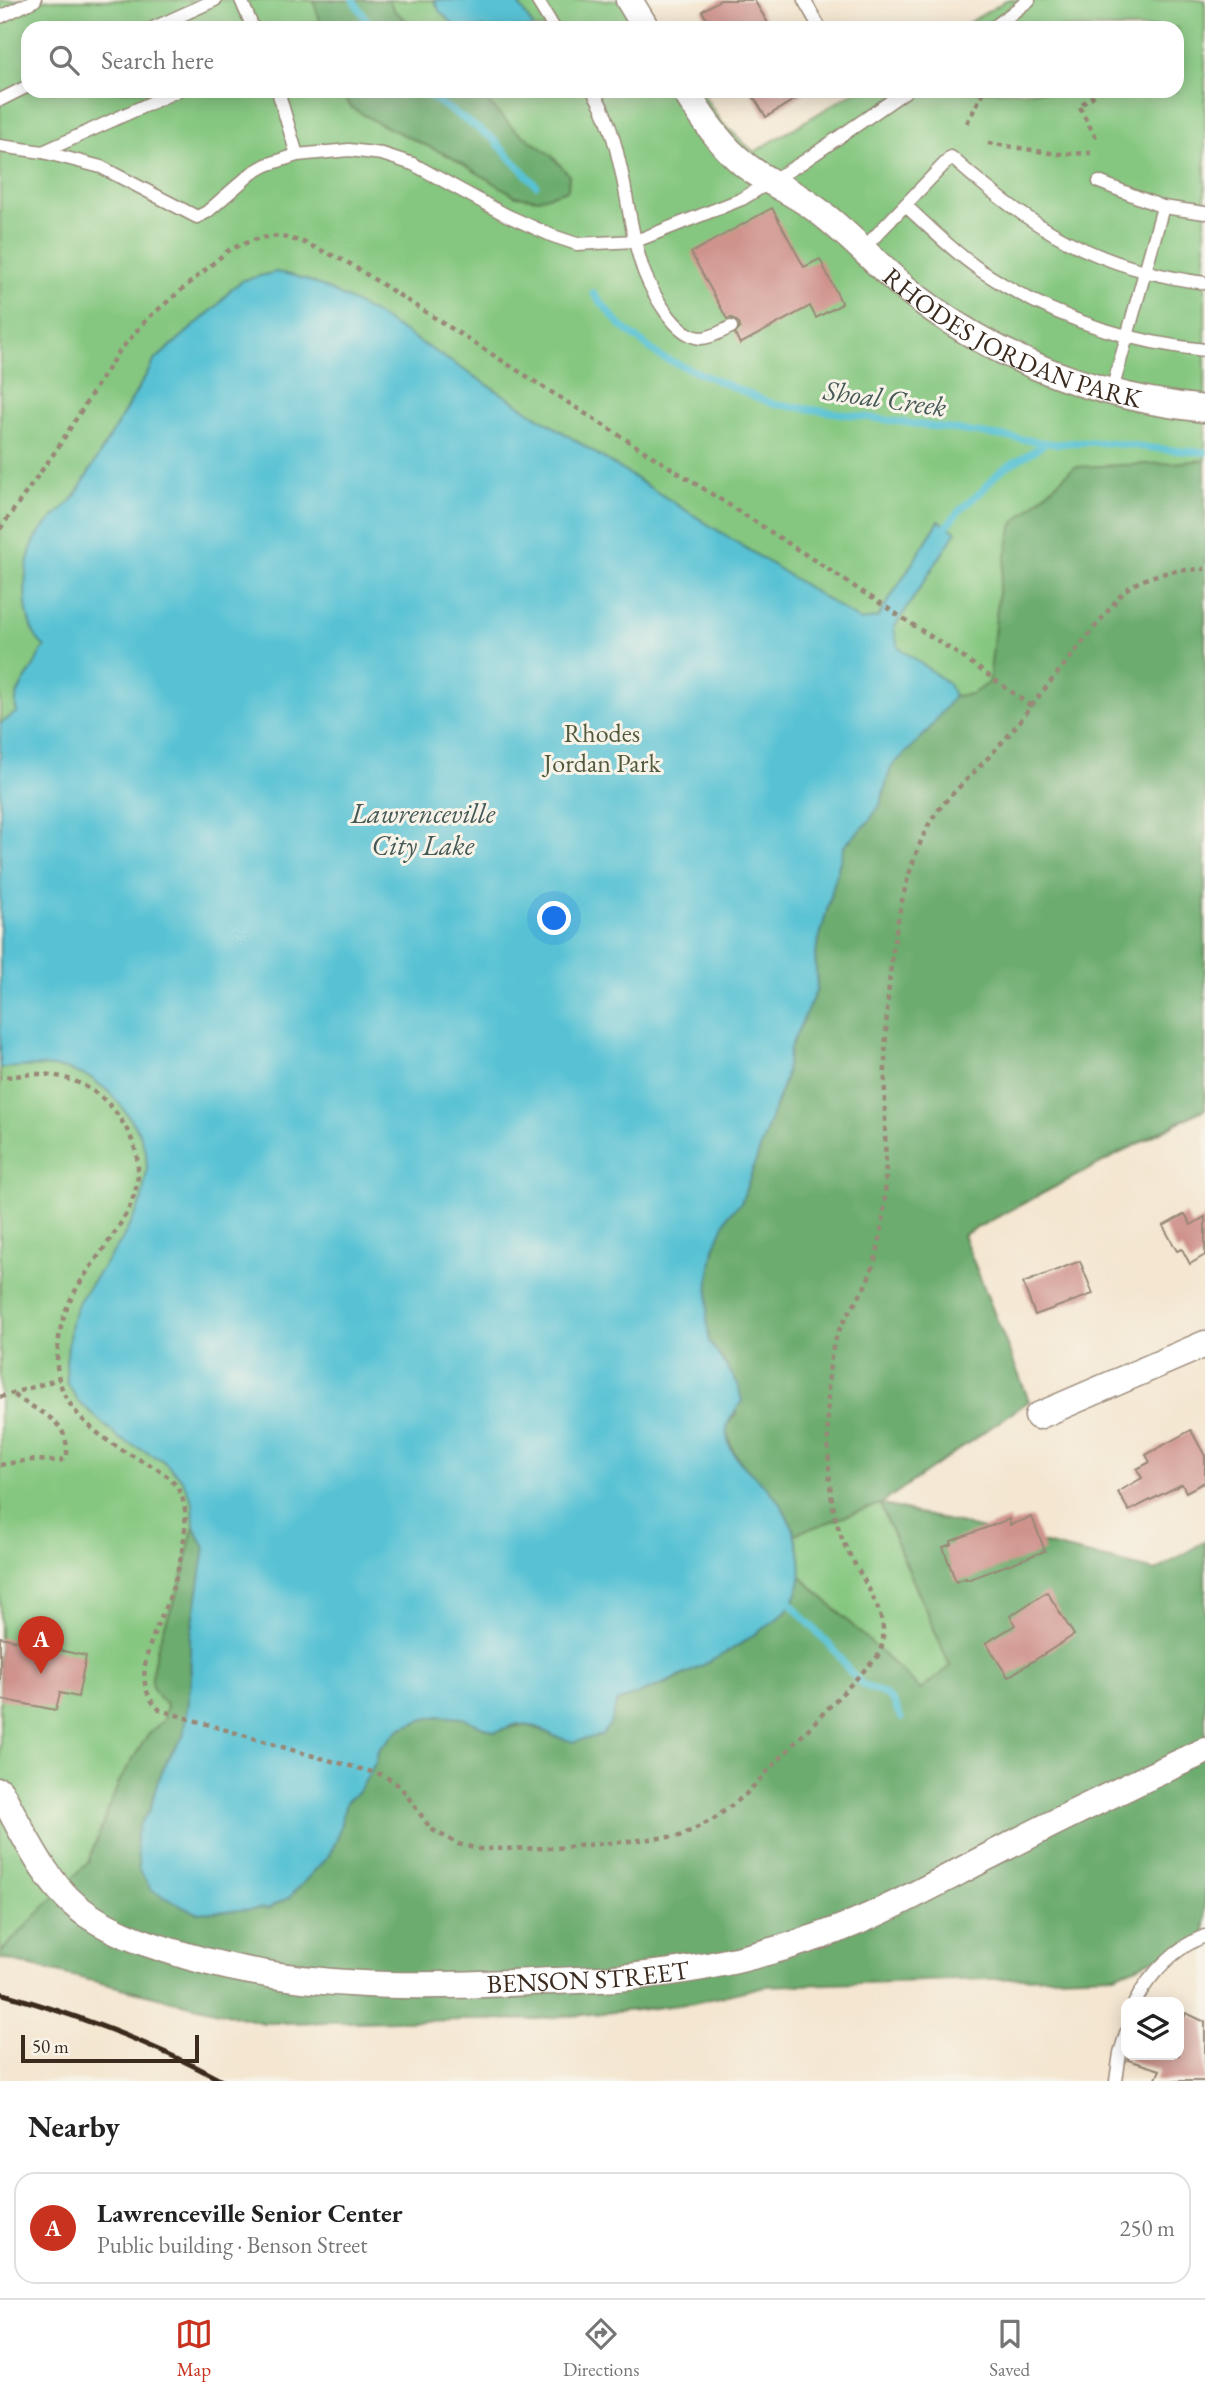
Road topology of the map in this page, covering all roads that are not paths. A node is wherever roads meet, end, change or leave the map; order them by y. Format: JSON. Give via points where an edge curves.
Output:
{"nodes":[{"id":1,"x":35,"y":0,"type":"edge"},
{"id":2,"x":215,"y":0,"type":"edge"},
{"id":3,"x":241,"y":0,"type":"edge"},
{"id":4,"x":537,"y":0,"type":"edge"},
{"id":5,"x":629,"y":0,"type":"edge"},
{"id":6,"x":804,"y":0,"type":"edge"},
{"id":7,"x":1028,"y":0,"type":"edge"},
{"id":8,"x":0,"y":17,"type":"edge"},
{"id":9,"x":168,"y":21,"type":"edge"},
{"id":10,"x":250,"y":21,"type":"edge"},
{"id":11,"x":550,"y":21,"type":"edge"},
{"id":12,"x":642,"y":21,"type":"edge"},
{"id":13,"x":816,"y":21,"type":"edge"},
{"id":14,"x":1002,"y":21,"type":"edge"},
{"id":15,"x":21,"y":90,"type":"edge"},
{"id":16,"x":162,"y":98,"type":"edge"},
{"id":17,"x":280,"y":98,"type":"edge"},
{"id":18,"x":596,"y":98,"type":"edge"},
{"id":19,"x":690,"y":98,"type":"edge"},
{"id":20,"x":896,"y":98,"type":"edge"},
{"id":21,"x":0,"y":100,"type":"edge"},
{"id":22,"x":0,"y":146,"type":"edge"},
{"id":23,"x":43,"y":152,"type":"junction"},
{"id":24,"x":297,"y":155,"type":"junction"},
{"id":25,"x":771,"y":182,"type":"junction"},
{"id":26,"x":1099,"y":182,"type":"dead end"},
{"id":27,"x":905,"y":205,"type":"junction"},
{"id":28,"x":1163,"y":207,"type":"junction"},
{"id":29,"x":1205,"y":213,"type":"edge"},
{"id":30,"x":636,"y":242,"type":"junction"},
{"id":31,"x":862,"y":250,"type":"junction"},
{"id":32,"x":1145,"y":273,"type":"junction"},
{"id":33,"x":1205,"y":283,"type":"edge"},
{"id":34,"x":731,"y":327,"type":"dead end"},
{"id":35,"x":1127,"y":338,"type":"junction"},
{"id":36,"x":1205,"y":350,"type":"edge"},
{"id":37,"x":1111,"y":394,"type":"junction"},
{"id":38,"x":1205,"y":409,"type":"edge"},
{"id":39,"x":1205,"y":1344,"type":"edge"},
{"id":40,"x":1038,"y":1416,"type":"dead end"},
{"id":41,"x":1205,"y":1751,"type":"edge"},
{"id":42,"x":0,"y":1791,"type":"edge"},
{"id":43,"x":1205,"y":1936,"type":"edge"},
{"id":44,"x":1138,"y":1997,"type":"edge"},
{"id":45,"x":1121,"y":2050,"type":"edge"},
{"id":46,"x":1116,"y":2081,"type":"edge"}],
"edges":[{"from":1,"to":8,"type":"lane"},
{"from":2,"to":9,"type":"lane"},
{"from":3,"to":10,"type":"lane"},
{"from":4,"to":11,"type":"lane"},
{"from":5,"to":12,"type":"street"},
{"from":6,"to":13,"type":"lane"},
{"from":7,"to":14,"type":"lane"},
{"from":15,"to":21,"type":"lane"},
{"from":16,"to":23,"type":"lane"},
{"from":17,"to":24,"type":"lane"},
{"from":18,"to":30,"type":"lane","via":[[613,140]]},
{"from":19,"to":25,"type":"street","name":"RHODES JORDAN PARK","via":[[736,158]]},
{"from":20,"to":25,"type":"lane"},
{"from":22,"to":23,"type":"lane"},
{"from":23,"to":24,"type":"lane","via":[[101,167],[197,217],[252,173]]},
{"from":24,"to":30,"type":"lane","via":[[349,150],[382,154],[424,169],[553,236],[577,244]]},
{"from":25,"to":30,"type":"lane","via":[[742,199]]},
{"from":25,"to":31,"type":"street","name":"RHODES JORDAN PARK","via":[[813,206]]},
{"from":26,"to":28,"type":"lane"},
{"from":27,"to":31,"type":"lane"},
{"from":27,"to":32,"type":"lane","via":[[951,157],[1043,229]]},
{"from":27,"to":35,"type":"lane","via":[[982,271],[1063,315]]},
{"from":28,"to":29,"type":"lane"},
{"from":28,"to":32,"type":"lane"},
{"from":30,"to":34,"type":"lane","via":[[644,272],[679,330],[706,338]]},
{"from":31,"to":37,"type":"street","name":"RHODES JORDAN PARK","via":[[947,320],[1004,353]]},
{"from":32,"to":33,"type":"lane"},
{"from":32,"to":35,"type":"lane"},
{"from":35,"to":36,"type":"lane"},
{"from":35,"to":37,"type":"lane"},
{"from":37,"to":38,"type":"street","name":"RHODES JORDAN PARK"},
{"from":39,"to":40,"type":"street"},
{"from":41,"to":42,"type":"street","name":"BENSON STREET","via":[[904,1900],[820,1936],[724,1962],[636,1976],[421,1987],[359,1986],[260,1975],[138,1940],[87,1915],[71,1901],[40,1861]]},
{"from":43,"to":44,"type":"lane","via":[[1158,1967]]},
{"from":45,"to":46,"type":"lane"}]}
